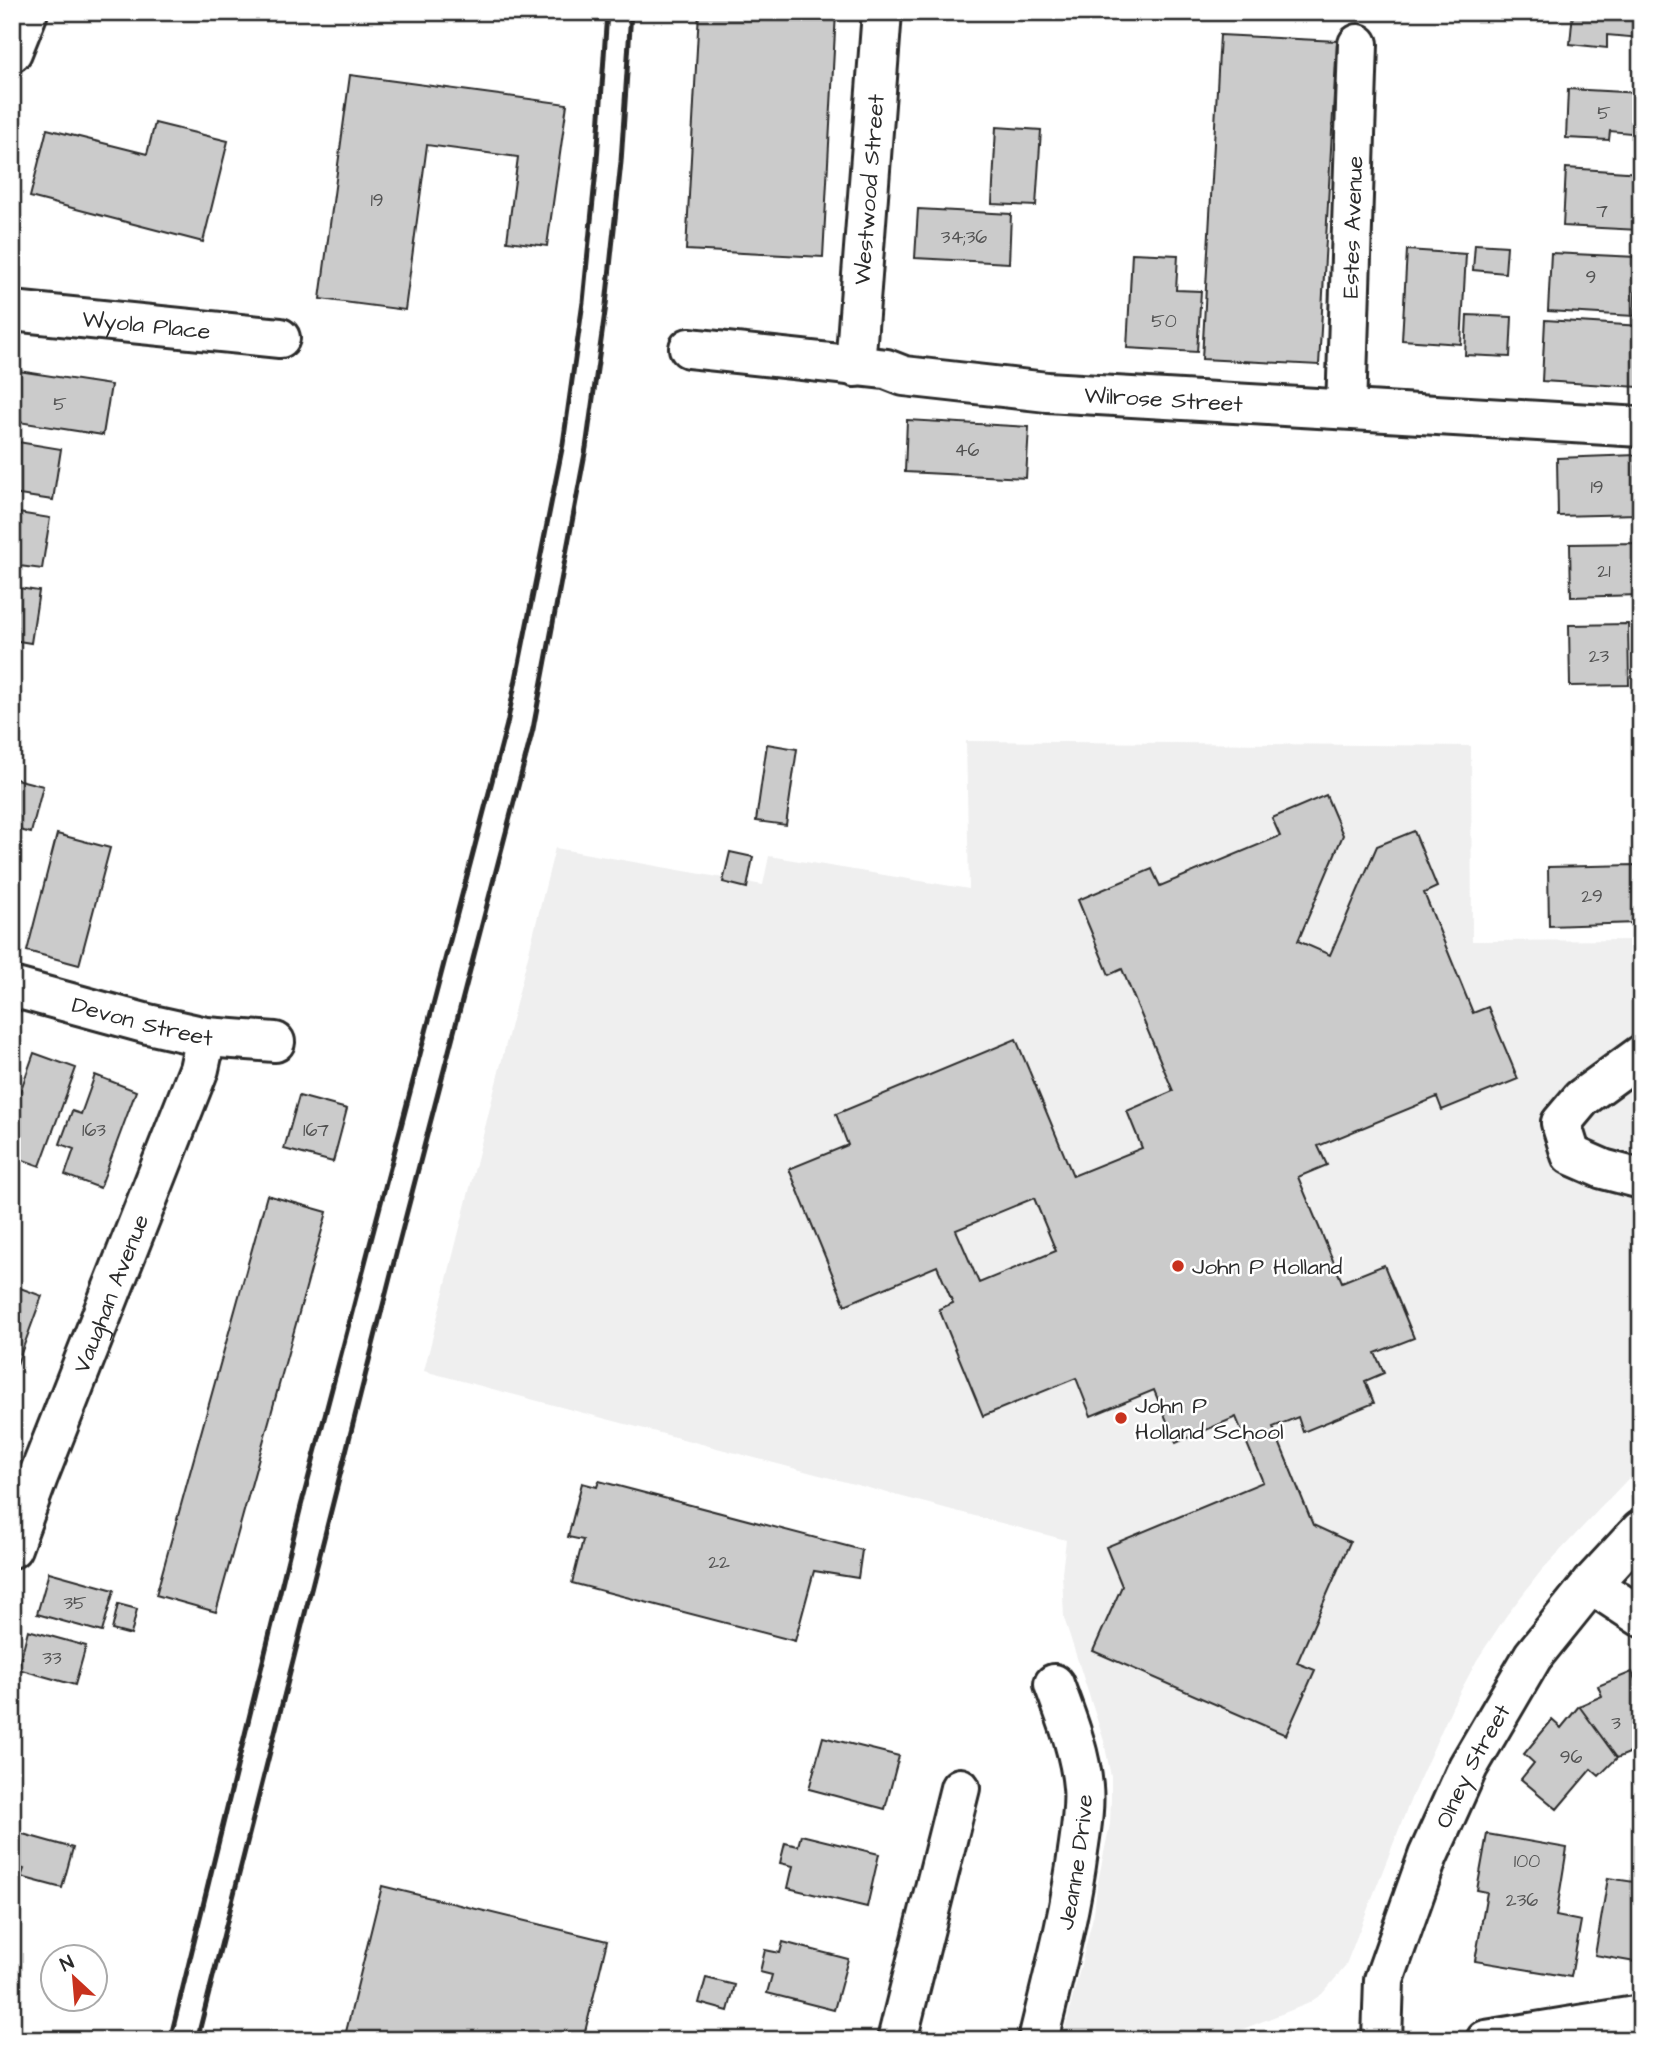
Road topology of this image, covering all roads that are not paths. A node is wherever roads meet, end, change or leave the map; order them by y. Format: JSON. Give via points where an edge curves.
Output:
{"nodes":[{"id":1,"x":28,"y":12,"type":"edge"},
{"id":2,"x":882,"y":12,"type":"edge"},
{"id":3,"x":1359,"y":44,"type":"dead end"},
{"id":4,"x":12,"y":52,"type":"edge"},
{"id":5,"x":12,"y":311,"type":"edge"},
{"id":6,"x":280,"y":338,"type":"dead end"},
{"id":7,"x":689,"y":348,"type":"dead end"},
{"id":8,"x":855,"y":367,"type":"junction"},
{"id":9,"x":1346,"y":409,"type":"junction"},
{"id":10,"x":1641,"y":427,"type":"edge"},
{"id":11,"x":12,"y":987,"type":"edge"},
{"id":12,"x":206,"y":1037,"type":"junction"},
{"id":13,"x":275,"y":1042,"type":"dead end"},
{"id":14,"x":1641,"y":1055,"type":"edge"},
{"id":15,"x":1641,"y":1179,"type":"edge"},
{"id":16,"x":1641,"y":1530,"type":"edge"},
{"id":17,"x":12,"y":1548,"type":"edge"},
{"id":18,"x":1591,"y":1584,"type":"junction"},
{"id":19,"x":1641,"y":1618,"type":"edge"},
{"id":20,"x":1054,"y":1684,"type":"dead end"},
{"id":21,"x":960,"y":1788,"type":"dead end"},
{"id":22,"x":1641,"y":2015,"type":"edge"},
{"id":23,"x":897,"y":2040,"type":"edge"},
{"id":24,"x":1038,"y":2040,"type":"edge"},
{"id":25,"x":1382,"y":2040,"type":"edge"},
{"id":26,"x":1486,"y":2040,"type":"edge"}],
"edges":[{"from":1,"to":4,"type":"street"},
{"from":2,"to":8,"type":"street","name":"Westwood Street"},
{"from":3,"to":9,"type":"street","name":"Estes Avenue"},
{"from":5,"to":6,"type":"street","name":"Wyola Place"},
{"from":7,"to":8,"type":"street","name":"Wilrose Street"},
{"from":8,"to":9,"type":"street","name":"Wilrose Street","via":[[1047,391]]},
{"from":9,"to":10,"type":"street","name":"Wilrose Street"},
{"from":11,"to":12,"type":"street","name":"Devon Street"},
{"from":12,"to":13,"type":"street","name":"Devon Street"},
{"from":12,"to":17,"type":"street","name":"Vaughan Avenue","via":[[199,1069]]},
{"from":14,"to":15,"type":"street","via":[[1582,1097],[1561,1122],[1571,1155]]},
{"from":16,"to":18,"type":"street","name":"Olney Street"},
{"from":18,"to":19,"type":"street"},
{"from":18,"to":25,"type":"street","name":"Olney Street","via":[[1532,1656],[1468,1767],[1428,1856],[1384,1980]]},
{"from":20,"to":24,"type":"street","name":"Jeanne Drive","via":[[1075,1741],[1084,1788],[1076,1872]]},
{"from":21,"to":23,"type":"street"},
{"from":22,"to":26,"type":"street"}]}
